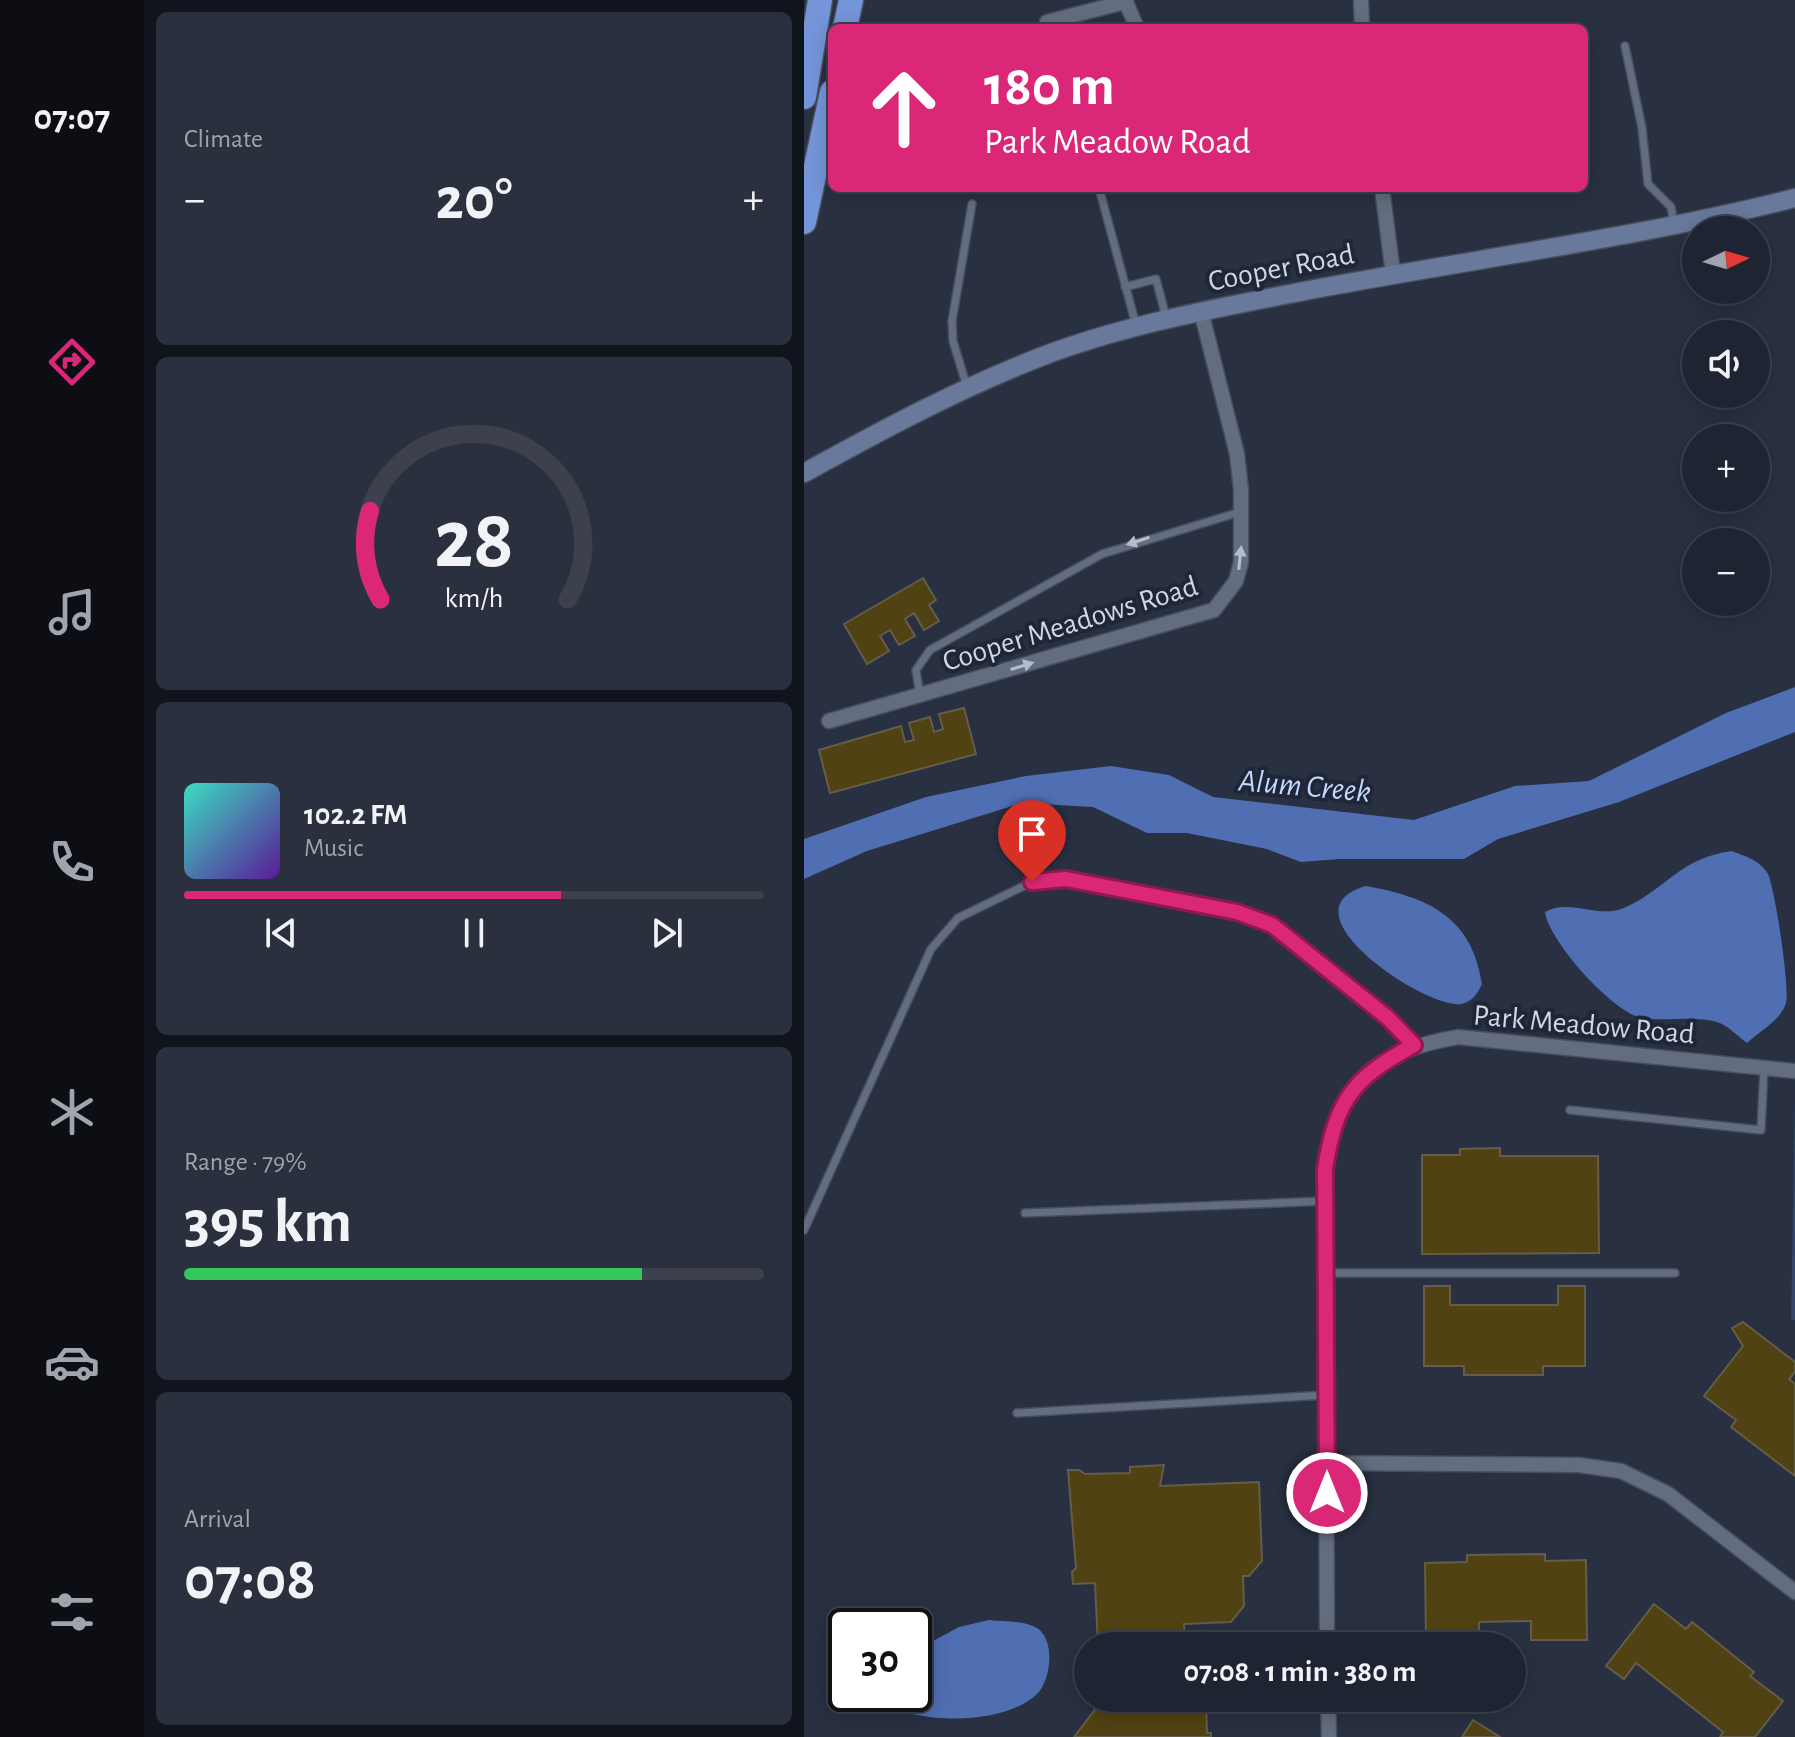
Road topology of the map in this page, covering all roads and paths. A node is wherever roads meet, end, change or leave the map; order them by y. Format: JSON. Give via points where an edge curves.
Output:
{"nodes":[{"id":1,"x":820,"y":0,"type":"edge"},
{"id":2,"x":851,"y":0,"type":"edge"},
{"id":3,"x":1361,"y":0,"type":"edge"},
{"id":4,"x":1125,"y":1,"type":"edge"},
{"id":5,"x":1047,"y":22,"type":"dead end"},
{"id":6,"x":846,"y":24,"type":"edge"},
{"id":7,"x":1135,"y":24,"type":"edge"},
{"id":8,"x":1362,"y":24,"type":"edge"},
{"id":9,"x":1625,"y":46,"type":"dead end"},
{"id":10,"x":804,"y":97,"type":"edge"},
{"id":11,"x":828,"y":111,"type":"edge"},
{"id":12,"x":1100,"y":192,"type":"edge"},
{"id":13,"x":1383,"y":192,"type":"edge"},
{"id":14,"x":1795,"y":198,"type":"edge"},
{"id":15,"x":972,"y":204,"type":"dead end"},
{"id":16,"x":804,"y":222,"type":"edge"},
{"id":17,"x":1674,"y":224,"type":"junction"},
{"id":18,"x":1393,"y":274,"type":"junction"},
{"id":19,"x":1125,"y":287,"type":"junction"},
{"id":20,"x":1201,"y":311,"type":"junction"},
{"id":21,"x":1167,"y":320,"type":"junction"},
{"id":22,"x":1137,"y":327,"type":"junction"},
{"id":23,"x":968,"y":389,"type":"junction"},
{"id":24,"x":812,"y":469,"type":"edge"},
{"id":25,"x":1240,"y":512,"type":"junction"},
{"id":26,"x":921,"y":697,"type":"junction"},
{"id":27,"x":829,"y":721,"type":"dead end"},
{"id":28,"x":1414,"y":1045,"type":"junction"},
{"id":29,"x":1764,"y":1068,"type":"junction"},
{"id":30,"x":1795,"y":1071,"type":"edge"},
{"id":31,"x":1570,"y":1110,"type":"dead end"},
{"id":32,"x":1326,"y":1201,"type":"junction"},
{"id":33,"x":1025,"y":1213,"type":"dead end"},
{"id":34,"x":804,"y":1230,"type":"edge"},
{"id":35,"x":1326,"y":1273,"type":"junction"},
{"id":36,"x":1675,"y":1273,"type":"dead end"},
{"id":37,"x":1326,"y":1395,"type":"junction"},
{"id":38,"x":1017,"y":1413,"type":"dead end"},
{"id":39,"x":1327,"y":1463,"type":"junction"},
{"id":40,"x":1795,"y":1592,"type":"edge"},
{"id":41,"x":1327,"y":1632,"type":"edge"},
{"id":42,"x":1328,"y":1712,"type":"edge"},
{"id":43,"x":1329,"y":1737,"type":"edge"}],
"edges":[{"from":1,"to":10,"type":"highway"},
{"from":2,"to":6,"type":"highway"},
{"from":3,"to":8,"type":"street"},
{"from":4,"to":5,"type":"street"},
{"from":4,"to":7,"type":"street"},
{"from":9,"to":17,"type":"lane","via":[[1648,184],[1671,207]]},
{"from":11,"to":16,"type":"highway"},
{"from":12,"to":19,"type":"lane"},
{"from":13,"to":18,"type":"street"},
{"from":14,"to":17,"type":"street","name":"Cooper Road"},
{"from":15,"to":23,"type":"lane","via":[[951,329]]},
{"from":17,"to":18,"type":"street","name":"Cooper Road"},
{"from":18,"to":20,"type":"street","name":"Cooper Road"},
{"from":19,"to":21,"type":"lane","via":[[1156,279]]},
{"from":19,"to":22,"type":"lane"},
{"from":20,"to":21,"type":"street","name":"Cooper Road"},
{"from":20,"to":25,"type":"street","name":"Cooper Meadows Road","via":[[1237,454]]},
{"from":21,"to":22,"type":"street","name":"Cooper Road"},
{"from":22,"to":23,"type":"street","name":"Cooper Road","via":[[1044,356]]},
{"from":23,"to":24,"type":"street","name":"Cooper Road"},
{"from":25,"to":26,"type":"lane","one_way":true,"via":[[1102,554],[930,650],[916,670]]},
{"from":26,"to":25,"type":"street","name":"Cooper Meadows Road","one_way":true,"via":[[1214,610],[1236,581]]},
{"from":26,"to":27,"type":"street","name":"Cooper Meadows Road"},
{"from":28,"to":29,"type":"street","name":"Park Meadow Road","via":[[1458,1037]]},
{"from":28,"to":32,"type":"street","name":"Park Meadow Road","via":[[1374,1067],[1338,1112],[1325,1169]]},
{"from":28,"to":34,"type":"lane","via":[[1272,925],[1237,912],[1066,879],[1032,882],[958,918],[931,949]]},
{"from":29,"to":30,"type":"street","name":"Park Meadow Road"},
{"from":29,"to":31,"type":"lane","via":[[1761,1130]]},
{"from":32,"to":33,"type":"lane"},
{"from":32,"to":35,"type":"street"},
{"from":35,"to":36,"type":"lane"},
{"from":35,"to":37,"type":"street"},
{"from":37,"to":38,"type":"lane"},
{"from":37,"to":39,"type":"street"},
{"from":39,"to":40,"type":"street","via":[[1579,1465],[1621,1471],[1668,1494]]},
{"from":39,"to":41,"type":"street"},
{"from":42,"to":43,"type":"street"}]}
